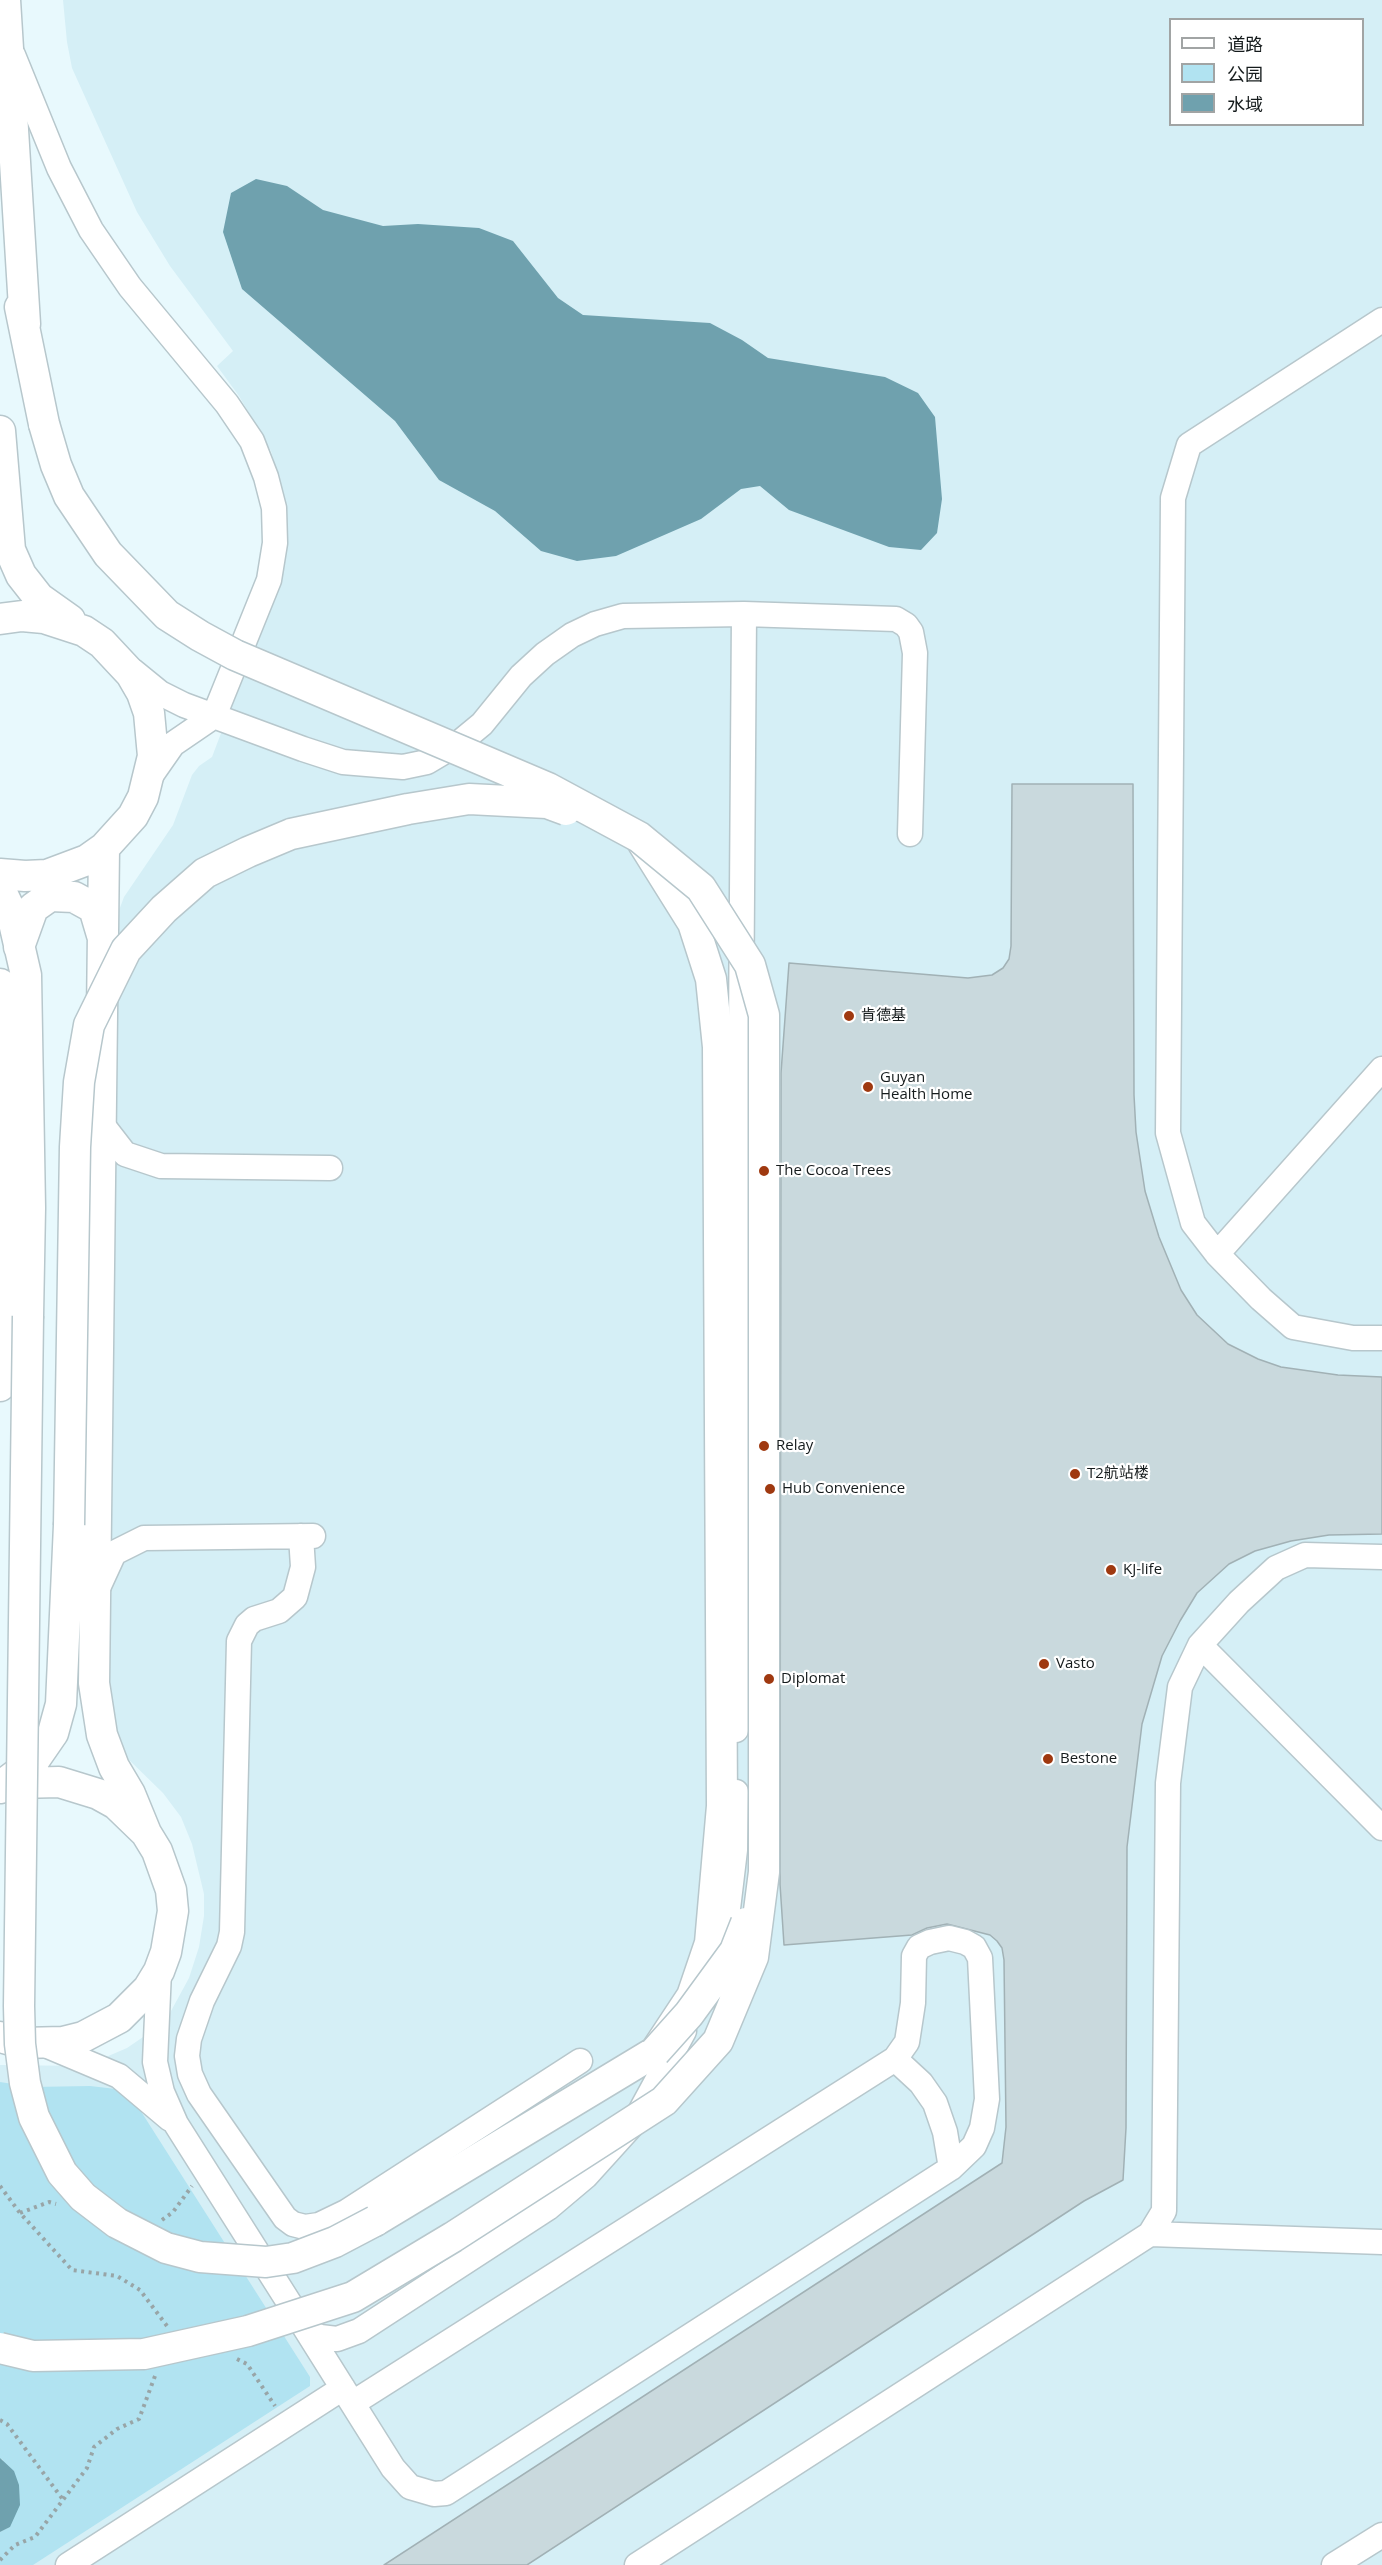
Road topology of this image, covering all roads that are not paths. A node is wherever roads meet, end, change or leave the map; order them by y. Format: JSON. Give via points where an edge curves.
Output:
{"nodes":[{"id":1,"x":5,"y":0,"type":"edge"},
{"id":2,"x":8,"y":44,"type":"junction"},
{"id":3,"x":0,"y":239,"type":"edge"},
{"id":4,"x":1382,"y":320,"type":"edge"},
{"id":5,"x":26,"y":324,"type":"junction"},
{"id":6,"x":0,"y":430,"type":"edge"},
{"id":7,"x":744,"y":614,"type":"junction"},
{"id":8,"x":0,"y":619,"type":"edge"},
{"id":9,"x":84,"y":631,"type":"junction"},
{"id":10,"x":118,"y":657,"type":"junction"},
{"id":11,"x":214,"y":716,"type":"junction"},
{"id":12,"x":150,"y":777,"type":"junction"},
{"id":13,"x":910,"y":834,"type":"dead end"},
{"id":14,"x":639,"y":837,"type":"junction"},
{"id":15,"x":104,"y":848,"type":"junction"},
{"id":16,"x":0,"y":874,"type":"edge"},
{"id":17,"x":0,"y":889,"type":"edge"},
{"id":18,"x":103,"y":938,"type":"junction"},
{"id":19,"x":21,"y":942,"type":"junction"},
{"id":20,"x":0,"y":984,"type":"edge"},
{"id":21,"x":4,"y":1015,"type":"junction"},
{"id":22,"x":1382,"y":1069,"type":"edge"},
{"id":23,"x":101,"y":1123,"type":"junction"},
{"id":24,"x":330,"y":1168,"type":"dead end"},
{"id":25,"x":1217,"y":1254,"type":"junction"},
{"id":26,"x":1382,"y":1338,"type":"edge"},
{"id":27,"x":0,"y":1386,"type":"edge"},
{"id":28,"x":1382,"y":1557,"type":"edge"},
{"id":29,"x":95,"y":1595,"type":"junction"},
{"id":30,"x":1200,"y":1645,"type":"junction"},
{"id":31,"x":0,"y":1786,"type":"edge"},
{"id":32,"x":1382,"y":1828,"type":"edge"},
{"id":33,"x":146,"y":1833,"type":"junction"},
{"id":34,"x":764,"y":1872,"type":"junction"},
{"id":35,"x":159,"y":1971,"type":"junction"},
{"id":36,"x":0,"y":2037,"type":"edge"},
{"id":37,"x":43,"y":2044,"type":"junction"},
{"id":38,"x":656,"y":2052,"type":"junction"},
{"id":39,"x":895,"y":2059,"type":"junction"},
{"id":40,"x":580,"y":2061,"type":"dead end"},
{"id":41,"x":176,"y":2124,"type":"junction"},
{"id":42,"x":951,"y":2168,"type":"junction"},
{"id":43,"x":1150,"y":2235,"type":"junction"},
{"id":44,"x":1382,"y":2242,"type":"edge"},
{"id":45,"x":307,"y":2331,"type":"junction"},
{"id":46,"x":0,"y":2348,"type":"edge"},
{"id":47,"x":348,"y":2396,"type":"junction"},
{"id":48,"x":1382,"y":2535,"type":"edge"},
{"id":49,"x":68,"y":2565,"type":"edge"},
{"id":50,"x":637,"y":2565,"type":"edge"},
{"id":51,"x":1334,"y":2565,"type":"edge"}],
"edges":[{"from":1,"to":2,"type":"main road"},
{"from":2,"to":5,"type":"main road"},
{"from":2,"to":11,"type":"street","via":[[59,168],[91,230],[130,287],[227,404],[252,441],[266,477],[274,508],[275,543],[269,580]]},
{"from":3,"to":5,"type":"main road"},
{"from":4,"to":25,"type":"street","via":[[1189,445],[1173,498],[1168,1133],[1193,1222]]},
{"from":5,"to":14,"type":"main road","bridge":true,"via":[[44,424],[69,496],[108,554],[167,615],[235,655],[548,788]]},
{"from":6,"to":9,"type":"main road","via":[[10,550],[21,575],[39,598]]},
{"from":7,"to":11,"type":"street","via":[[623,616],[595,624],[545,654],[521,676],[482,724],[459,743],[427,762],[403,767],[343,762]]},
{"from":7,"to":13,"type":"street","via":[[896,619],[906,625],[915,653]]},
{"from":7,"to":45,"type":"street","via":[[735,1850],[724,1941],[699,2003],[634,2123],[586,2176],[548,2208],[359,2331],[337,2339]]},
{"from":8,"to":9,"type":"main road","via":[[44,618]]},
{"from":9,"to":10,"type":"main road"},
{"from":10,"to":11,"type":"street","via":[[160,693]]},
{"from":10,"to":12,"type":"main road","via":[[131,674],[149,713],[153,756]]},
{"from":11,"to":12,"type":"street","via":[[173,744]]},
{"from":12,"to":15,"type":"main road","via":[[133,816]]},
{"from":14,"to":31,"type":"main road","bridge":true,"via":[[547,803],[469,799],[302,832],[205,873],[126,950],[89,1025],[79,1082],[61,1704],[53,1733],[33,1762]]},
{"from":14,"to":34,"type":"main road","bridge":true,"via":[[701,888],[750,964],[764,1015]]},
{"from":14,"to":38,"type":"main road","bridge":true,"via":[[693,923],[711,979],[718,1047],[722,1806],[710,1943],[692,1996]]},
{"from":15,"to":16,"type":"main road","via":[[87,860],[46,874]]},
{"from":15,"to":18,"type":"main road"},
{"from":17,"to":19,"type":"main road"},
{"from":18,"to":19,"type":"main road","via":[[94,908],[74,897],[50,896],[33,908]]},
{"from":18,"to":23,"type":"main road"},
{"from":19,"to":21,"type":"main road"},
{"from":19,"to":38,"type":"main road","bridge":true,"via":[[27,999],[30,1208],[20,2044],[34,2117],[62,2173],[83,2197],[117,2223],[166,2248],[235,2261],[293,2258],[375,2221]]},
{"from":20,"to":21,"type":"main road"},
{"from":21,"to":27,"type":"main road"},
{"from":22,"to":25,"type":"street"},
{"from":23,"to":24,"type":"street","via":[[125,1154],[161,1166]]},
{"from":23,"to":29,"type":"main road"},
{"from":25,"to":26,"type":"street","via":[[1293,1327],[1353,1338]]},
{"from":28,"to":30,"type":"street","via":[[1305,1555],[1276,1568]]},
{"from":29,"to":33,"type":"main road","via":[[94,1683],[102,1735]]},
{"from":29,"to":40,"type":"street","via":[[114,1553],[144,1538],[307,1536],[295,1597],[279,1611],[247,1625],[239,1641],[232,1932],[196,2016],[187,2056],[199,2094],[285,2218],[305,2227],[346,2212]]},
{"from":30,"to":32,"type":"street"},
{"from":30,"to":43,"type":"street","via":[[1180,1687],[1168,1783],[1166,2179],[1164,2211]]},
{"from":31,"to":33,"type":"main road","via":[[39,1781],[79,1786],[116,1804]]},
{"from":33,"to":35,"type":"main road","via":[[165,1870],[173,1911],[169,1942]]},
{"from":34,"to":38,"type":"main road","bridge":true,"via":[[735,1952]]},
{"from":34,"to":46,"type":"main road","bridge":true,"via":[[753,1957],[718,2041],[664,2100],[453,2236],[353,2297],[248,2331],[144,2354],[33,2356]]},
{"from":35,"to":37,"type":"main road","via":[[135,2005],[110,2024],[83,2037]]},
{"from":35,"to":41,"type":"street","via":[[155,2062]]},
{"from":36,"to":37,"type":"main road"},
{"from":37,"to":41,"type":"street","via":[[119,2076]]},
{"from":39,"to":42,"type":"street","via":[[921,2083],[935,2103]]},
{"from":39,"to":42,"type":"street","via":[[907,2042],[914,1956],[920,1947],[950,1938],[974,1947],[980,1958],[987,2099],[974,2146]]},
{"from":39,"to":47,"type":"street"},
{"from":41,"to":45,"type":"street"},
{"from":42,"to":47,"type":"street","via":[[446,2493],[410,2487],[393,2468]]},
{"from":43,"to":44,"type":"street"},
{"from":43,"to":50,"type":"street"},
{"from":45,"to":47,"type":"street"},
{"from":47,"to":49,"type":"street","via":[[286,2425]]},
{"from":48,"to":51,"type":"street"}]}
